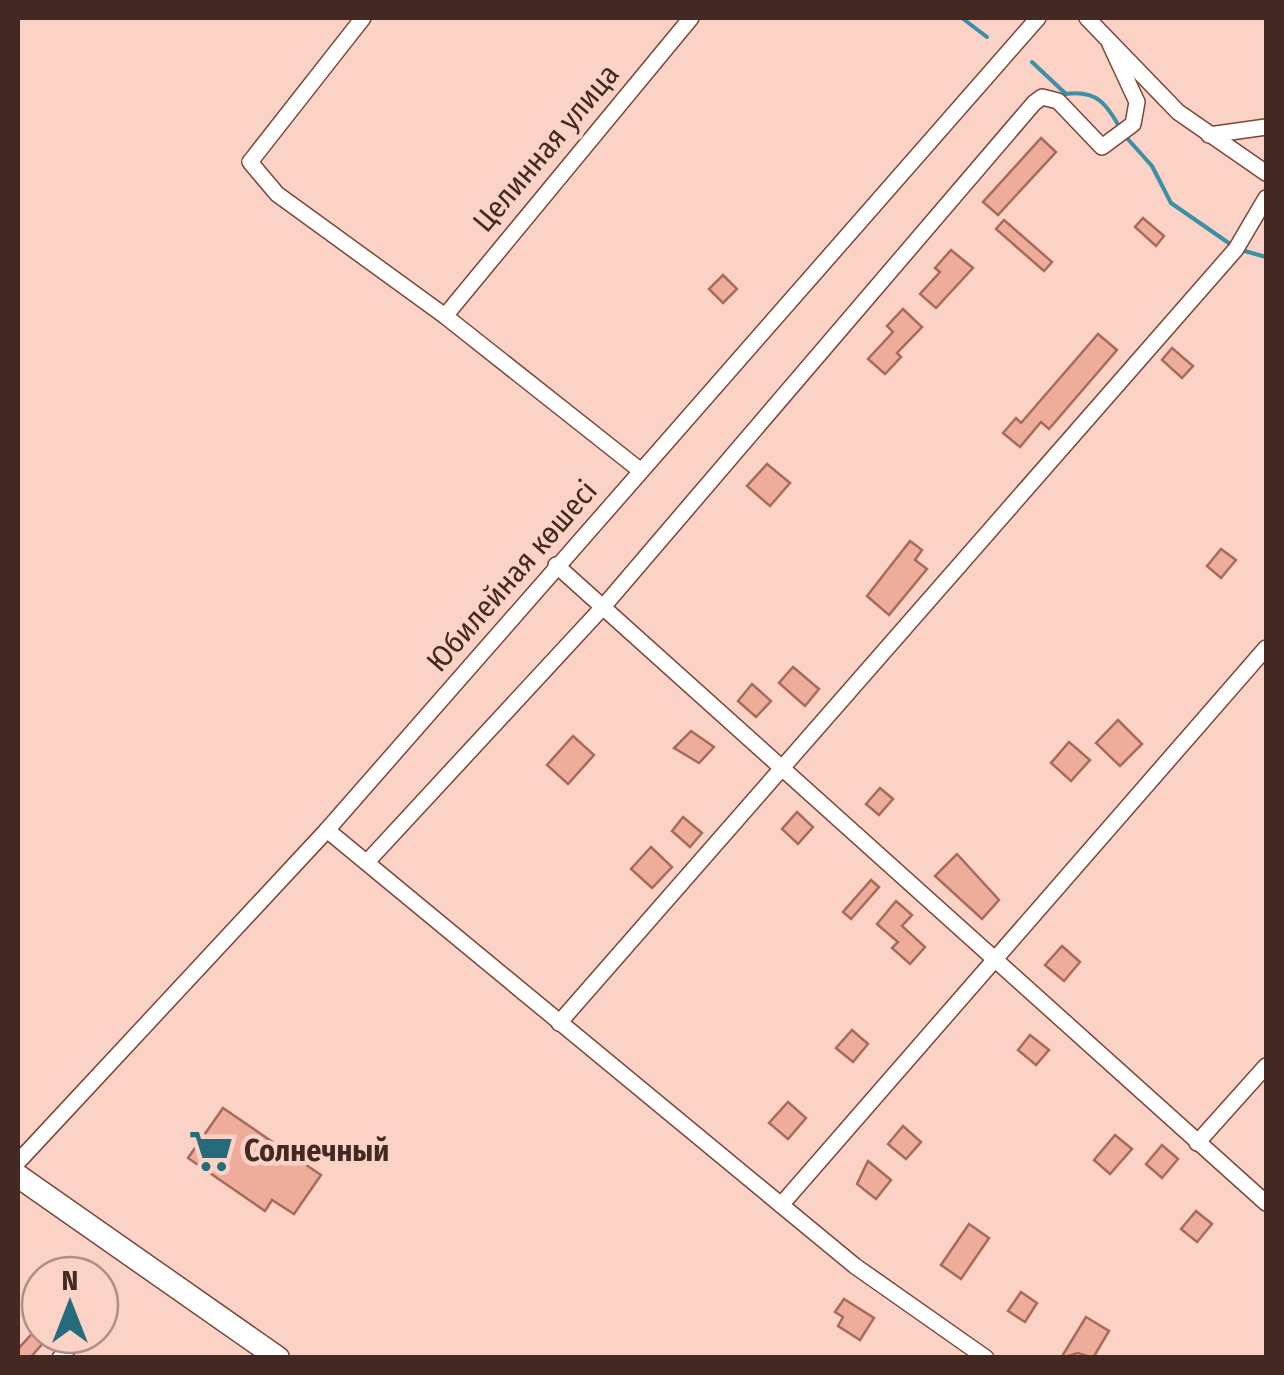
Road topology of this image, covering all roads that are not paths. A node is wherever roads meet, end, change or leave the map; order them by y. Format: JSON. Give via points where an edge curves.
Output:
{"nodes":[{"id":1,"x":364,"y":18,"type":"edge"},
{"id":2,"x":691,"y":18,"type":"edge"},
{"id":3,"x":1038,"y":18,"type":"edge"},
{"id":4,"x":1087,"y":18,"type":"edge"},
{"id":5,"x":1110,"y":44,"type":"junction"},
{"id":6,"x":1266,"y":126,"type":"edge"},
{"id":7,"x":1209,"y":135,"type":"junction"},
{"id":8,"x":1266,"y":172,"type":"edge"},
{"id":9,"x":1266,"y":198,"type":"edge"},
{"id":10,"x":445,"y":316,"type":"junction"},
{"id":11,"x":641,"y":472,"type":"junction"},
{"id":12,"x":556,"y":565,"type":"junction"},
{"id":13,"x":603,"y":607,"type":"junction"},
{"id":14,"x":1266,"y":648,"type":"edge"},
{"id":15,"x":783,"y":767,"type":"junction"},
{"id":16,"x":328,"y":830,"type":"junction"},
{"id":17,"x":368,"y":862,"type":"junction"},
{"id":18,"x":993,"y":960,"type":"junction"},
{"id":19,"x":560,"y":1023,"type":"junction"},
{"id":20,"x":1266,"y":1066,"type":"edge"},
{"id":21,"x":1197,"y":1143,"type":"junction"},
{"id":22,"x":18,"y":1162,"type":"edge"},
{"id":23,"x":18,"y":1176,"type":"edge"},
{"id":24,"x":1266,"y":1204,"type":"edge"},
{"id":25,"x":780,"y":1205,"type":"junction"},
{"id":26,"x":278,"y":1358,"type":"edge"},
{"id":27,"x":986,"y":1358,"type":"edge"}],
"edges":[{"from":1,"to":10,"type":"street","via":[[250,162],[276,194]]},
{"from":2,"to":10,"type":"street","name":"Целинная улица"},
{"from":3,"to":11,"type":"street","name":"Юбилейная көшесі"},
{"from":4,"to":5,"type":"street"},
{"from":5,"to":7,"type":"street"},
{"from":5,"to":13,"type":"street","via":[[1137,102],[1133,124],[1102,147],[1058,101],[1034,103]]},
{"from":6,"to":7,"type":"street"},
{"from":7,"to":8,"type":"street"},
{"from":9,"to":15,"type":"street","via":[[1236,249]]},
{"from":10,"to":11,"type":"street"},
{"from":11,"to":12,"type":"street","name":"Юбилейная көшесі"},
{"from":12,"to":13,"type":"street"},
{"from":12,"to":16,"type":"street","name":"Юбилейная көшесі"},
{"from":13,"to":15,"type":"street"},
{"from":13,"to":17,"type":"street"},
{"from":14,"to":18,"type":"street"},
{"from":15,"to":18,"type":"street"},
{"from":15,"to":19,"type":"street"},
{"from":16,"to":17,"type":"street"},
{"from":16,"to":22,"type":"street","name":"Юбилейная көшесі"},
{"from":17,"to":19,"type":"street"},
{"from":18,"to":21,"type":"street"},
{"from":18,"to":25,"type":"street"},
{"from":19,"to":25,"type":"street"},
{"from":20,"to":21,"type":"street"},
{"from":21,"to":24,"type":"street"},
{"from":23,"to":26,"type":"highway"},
{"from":25,"to":27,"type":"street"}]}
